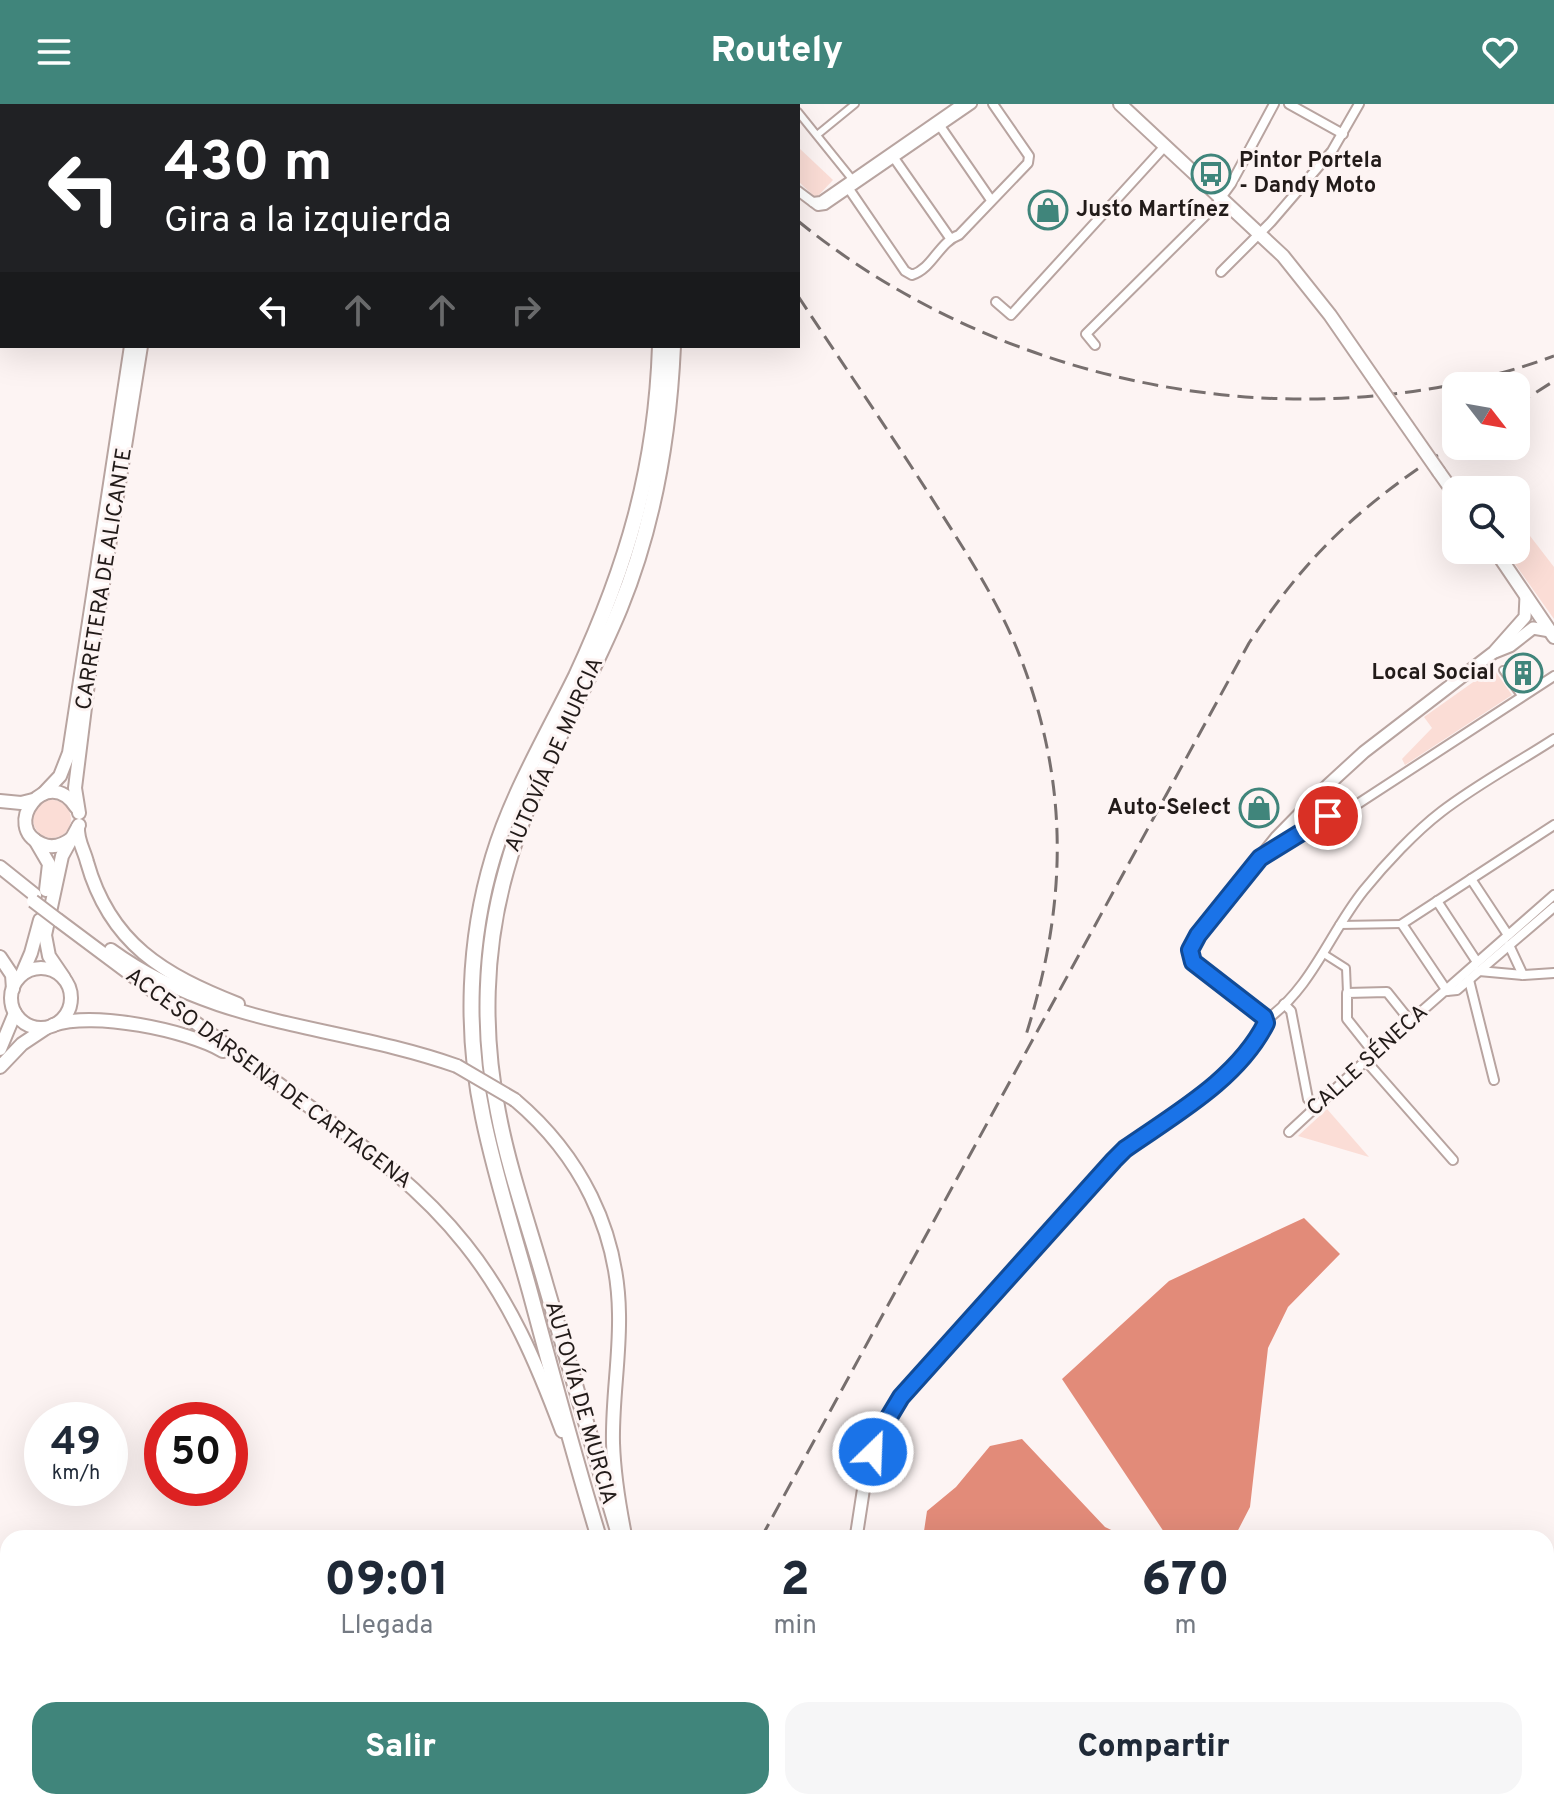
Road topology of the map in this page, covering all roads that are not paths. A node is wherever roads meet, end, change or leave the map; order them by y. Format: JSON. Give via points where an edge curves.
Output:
{"nodes":[{"id":1,"x":855,"y":104,"type":"edge"},
{"id":2,"x":961,"y":104,"type":"edge"},
{"id":3,"x":972,"y":104,"type":"edge"},
{"id":4,"x":993,"y":104,"type":"edge"},
{"id":5,"x":1274,"y":104,"type":"edge"},
{"id":6,"x":1289,"y":104,"type":"edge"},
{"id":7,"x":1359,"y":104,"type":"edge"},
{"id":8,"x":1124,"y":105,"type":"edge"},
{"id":9,"x":800,"y":114,"type":"edge"},
{"id":10,"x":940,"y":126,"type":"junction"},
{"id":11,"x":1343,"y":134,"type":"junction"},
{"id":12,"x":817,"y":135,"type":"junction"},
{"id":13,"x":1166,"y":145,"type":"junction"},
{"id":14,"x":894,"y":158,"type":"junction"},
{"id":15,"x":852,"y":179,"type":"junction"},
{"id":16,"x":849,"y":189,"type":"junction"},
{"id":17,"x":800,"y":192,"type":"edge"},
{"id":18,"x":1222,"y":198,"type":"junction"},
{"id":19,"x":991,"y":200,"type":"junction"},
{"id":20,"x":813,"y":202,"type":"junction"},
{"id":21,"x":1260,"y":233,"type":"junction"},
{"id":22,"x":950,"y":238,"type":"junction"},
{"id":23,"x":1221,"y":272,"type":"dead end"},
{"id":24,"x":996,"y":302,"type":"dead end"},
{"id":25,"x":1095,"y":345,"type":"dead end"},
{"id":26,"x":131,"y":348,"type":"edge"},
{"id":27,"x":141,"y":348,"type":"edge"},
{"id":28,"x":660,"y":348,"type":"edge"},
{"id":29,"x":673,"y":348,"type":"edge"},
{"id":30,"x":1442,"y":476,"type":"edge"},
{"id":31,"x":1504,"y":564,"type":"edge"},
{"id":32,"x":1526,"y":596,"type":"junction"},
{"id":33,"x":1540,"y":615,"type":"junction"},
{"id":34,"x":1525,"y":617,"type":"junction"},
{"id":35,"x":1533,"y":628,"type":"junction"},
{"id":36,"x":1552,"y":634,"type":"edge"},
{"id":37,"x":1494,"y":652,"type":"junction"},
{"id":38,"x":1503,"y":670,"type":"dead end"},
{"id":39,"x":1554,"y":676,"type":"edge"},
{"id":40,"x":1522,"y":697,"type":"junction"},
{"id":41,"x":556,"y":729,"type":"junction"},
{"id":42,"x":1554,"y":739,"type":"edge"},
{"id":43,"x":1321,"y":792,"type":"junction"},
{"id":44,"x":38,"y":797,"type":"junction"},
{"id":45,"x":0,"y":801,"type":"edge"},
{"id":46,"x":79,"y":813,"type":"junction"},
{"id":47,"x":1328,"y":816,"type":"junction"},
{"id":48,"x":1554,"y":825,"type":"edge"},
{"id":49,"x":75,"y":832,"type":"junction"},
{"id":50,"x":33,"y":838,"type":"junction"},
{"id":51,"x":1260,"y":858,"type":"junction"},
{"id":52,"x":0,"y":867,"type":"edge"},
{"id":53,"x":0,"y":876,"type":"edge"},
{"id":54,"x":1471,"y":879,"type":"junction"},
{"id":55,"x":1554,"y":895,"type":"edge"},
{"id":56,"x":34,"y":898,"type":"junction"},
{"id":57,"x":1437,"y":901,"type":"junction"},
{"id":58,"x":1554,"y":907,"type":"edge"},
{"id":59,"x":58,"y":916,"type":"junction"},
{"id":60,"x":1402,"y":924,"type":"junction"},
{"id":61,"x":1339,"y":925,"type":"junction"},
{"id":62,"x":1509,"y":940,"type":"junction"},
{"id":63,"x":1324,"y":954,"type":"junction"},
{"id":64,"x":0,"y":957,"type":"edge"},
{"id":65,"x":1478,"y":966,"type":"junction"},
{"id":66,"x":1554,"y":973,"type":"edge"},
{"id":67,"x":1523,"y":975,"type":"junction"},
{"id":68,"x":64,"y":978,"type":"junction"},
{"id":69,"x":1469,"y":980,"type":"junction"},
{"id":70,"x":15,"y":984,"type":"junction"},
{"id":71,"x":1447,"y":991,"type":"junction"},
{"id":72,"x":1347,"y":993,"type":"junction"},
{"id":73,"x":1284,"y":1004,"type":"junction"},
{"id":74,"x":15,"y":1013,"type":"junction"},
{"id":75,"x":1266,"y":1020,"type":"junction"},
{"id":76,"x":1411,"y":1022,"type":"junction"},
{"id":77,"x":50,"y":1026,"type":"junction"},
{"id":78,"x":376,"y":1044,"type":"junction"},
{"id":79,"x":0,"y":1049,"type":"edge"},
{"id":80,"x":1374,"y":1053,"type":"junction"},
{"id":81,"x":1366,"y":1061,"type":"junction"},
{"id":82,"x":0,"y":1067,"type":"edge"},
{"id":83,"x":1494,"y":1080,"type":"dead end"},
{"id":84,"x":1316,"y":1107,"type":"junction"},
{"id":85,"x":323,"y":1117,"type":"junction"},
{"id":86,"x":1289,"y":1132,"type":"dead end"},
{"id":87,"x":1453,"y":1160,"type":"dead end"},
{"id":88,"x":583,"y":1486,"type":"junction"},
{"id":89,"x":597,"y":1530,"type":"edge"},
{"id":90,"x":620,"y":1530,"type":"edge"},
{"id":91,"x":621,"y":1530,"type":"edge"},
{"id":92,"x":857,"y":1530,"type":"edge"}],
"edges":[{"from":1,"to":12,"type":"street"},
{"from":2,"to":15,"type":"street"},
{"from":3,"to":10,"type":"street"},
{"from":4,"to":19,"type":"street","via":[[1029,156]]},
{"from":5,"to":18,"type":"street"},
{"from":6,"to":11,"type":"street"},
{"from":7,"to":11,"type":"street"},
{"from":8,"to":13,"type":"main road"},
{"from":9,"to":12,"type":"street"},
{"from":10,"to":14,"type":"street"},
{"from":10,"to":19,"type":"street"},
{"from":11,"to":21,"type":"street"},
{"from":12,"to":15,"type":"street"},
{"from":13,"to":18,"type":"main road"},
{"from":13,"to":24,"type":"street","via":[[1011,315]]},
{"from":14,"to":16,"type":"street"},
{"from":14,"to":22,"type":"street"},
{"from":15,"to":20,"type":"street"},
{"from":16,"to":20,"type":"street","via":[[822,207]]},
{"from":16,"to":22,"type":"street","via":[[905,271],[915,274],[926,266]]},
{"from":17,"to":20,"type":"street"},
{"from":18,"to":21,"type":"main road"},
{"from":18,"to":25,"type":"street","via":[[1086,334]]},
{"from":19,"to":22,"type":"street"},
{"from":21,"to":23,"type":"street"},
{"from":21,"to":30,"type":"main road","bridge":true,"via":[[1316,297]]},
{"from":26,"to":44,"type":"main road","name":"CARRETERA DE ALICANTE","via":[[69,753],[60,776]]},
{"from":27,"to":46,"type":"main road","name":"CARRETERA DE ALICANTE","via":[[91,659],[75,788]]},
{"from":28,"to":41,"type":"highway","name":"AUTOVÍA DE MURCIA","via":[[653,437],[628,549]]},
{"from":29,"to":41,"type":"highway","name":"AUTOVÍA DE MURCIA","via":[[665,439],[643,541],[620,607]]},
{"from":31,"to":32,"type":"main road"},
{"from":32,"to":33,"type":"main road"},
{"from":32,"to":34,"type":"main road"},
{"from":33,"to":34,"type":"main road"},
{"from":33,"to":35,"type":"main road"},
{"from":33,"to":36,"type":"main road"},
{"from":34,"to":37,"type":"main road"},
{"from":35,"to":36,"type":"main road"},
{"from":35,"to":37,"type":"main road"},
{"from":37,"to":43,"type":"main road","via":[[1364,752]]},
{"from":38,"to":40,"type":"street"},
{"from":39,"to":40,"type":"street"},
{"from":40,"to":47,"type":"street","via":[[1353,807]]},
{"from":41,"to":88,"type":"highway","name":"AUTOVÍA DE MURCIA","via":[[507,818],[490,867],[477,935],[472,1034],[486,1131]]},
{"from":41,"to":90,"type":"highway","name":"AUTOVÍA DE MURCIA","via":[[500,893],[490,960],[489,1046],[504,1138]]},
{"from":42,"to":61,"type":"street","via":[[1442,811],[1379,873]]},
{"from":43,"to":47,"type":"street"},
{"from":43,"to":51,"type":"main road"},
{"from":44,"to":45,"type":"main road","via":[[21,803]]},
{"from":44,"to":46,"type":"main road","via":[[56,792],[67,796]]},
{"from":44,"to":50,"type":"main road","via":[[25,819]]},
{"from":46,"to":49,"type":"main road"},
{"from":47,"to":51,"type":"street"},
{"from":48,"to":54,"type":"street"},
{"from":49,"to":50,"type":"main road","via":[[55,846]]},
{"from":49,"to":68,"type":"main road","via":[[60,862],[45,935],[49,956]]},
{"from":49,"to":78,"type":"main road","via":[[105,907],[129,940],[161,968],[252,1010]]},
{"from":50,"to":70,"type":"main road","via":[[47,858],[49,876],[31,953]]},
{"from":51,"to":75,"type":"main road","via":[[1190,950],[1193,962]]},
{"from":52,"to":56,"type":"main road","name":"ACCESO DÁRSENA DE CARTAGENA"},
{"from":53,"to":56,"type":"main road","name":"ACCESO DÁRSENA DE CARTAGENA"},
{"from":54,"to":57,"type":"street"},
{"from":54,"to":62,"type":"street"},
{"from":55,"to":62,"type":"street","name":"CALLE SÉNECA"},
{"from":56,"to":59,"type":"main road","name":"ACCESO DÁRSENA DE CARTAGENA"},
{"from":57,"to":60,"type":"street"},
{"from":57,"to":65,"type":"street"},
{"from":58,"to":62,"type":"street","name":"CALLE SÉNECA"},
{"from":59,"to":78,"type":"main road","name":"ACCESO DÁRSENA DE CARTAGENA","via":[[191,996]]},
{"from":59,"to":85,"type":"main road","name":"ACCESO DÁRSENA DE CARTAGENA"},
{"from":60,"to":61,"type":"street"},
{"from":60,"to":71,"type":"street"},
{"from":61,"to":63,"type":"street"},
{"from":62,"to":65,"type":"street","name":"CALLE SÉNECA"},
{"from":62,"to":67,"type":"street"},
{"from":63,"to":72,"type":"street","via":[[1346,968]]},
{"from":63,"to":73,"type":"street"},
{"from":64,"to":70,"type":"main road"},
{"from":65,"to":67,"type":"street"},
{"from":65,"to":69,"type":"street","name":"CALLE SÉNECA"},
{"from":65,"to":71,"type":"street","name":"CALLE SÉNECA"},
{"from":66,"to":67,"type":"street"},
{"from":68,"to":70,"type":"main road","via":[[41,968],[28,971]]},
{"from":68,"to":77,"type":"main road","via":[[70,1005]]},
{"from":69,"to":71,"type":"street","name":"CALLE SÉNECA"},
{"from":69,"to":83,"type":"street"},
{"from":70,"to":74,"type":"main road"},
{"from":71,"to":76,"type":"street","name":"CALLE SÉNECA"},
{"from":72,"to":76,"type":"street","via":[[1387,992]]},
{"from":72,"to":80,"type":"street","via":[[1347,1019]]},
{"from":73,"to":75,"type":"street"},
{"from":73,"to":84,"type":"street","via":[[1291,1011],[1308,1099]]},
{"from":74,"to":77,"type":"main road","via":[[29,1025]]},
{"from":74,"to":79,"type":"main road"},
{"from":75,"to":92,"type":"main road","via":[[1225,1076],[1114,1160],[901,1397],[880,1432],[866,1473]]},
{"from":76,"to":80,"type":"street","name":"CALLE SÉNECA"},
{"from":77,"to":82,"type":"main road"},
{"from":77,"to":85,"type":"main road","via":[[91,1020],[184,1034],[231,1056]]},
{"from":78,"to":91,"type":"main road","name":"ACCESO DÁRSENA DE CARTAGENA","bridge":true,"via":[[457,1066],[515,1100],[567,1155],[599,1211],[612,1248],[619,1316],[614,1463]]},
{"from":80,"to":81,"type":"street","name":"CALLE SÉNECA"},
{"from":81,"to":84,"type":"street","name":"CALLE SÉNECA"},
{"from":81,"to":87,"type":"street"},
{"from":84,"to":86,"type":"street","name":"CALLE SÉNECA"},
{"from":85,"to":88,"type":"main road","name":"ACCESO DÁRSENA DE CARTAGENA","via":[[406,1182],[480,1265],[525,1337]]},
{"from":88,"to":89,"type":"highway","name":"AUTOVÍA DE MURCIA"}]}
